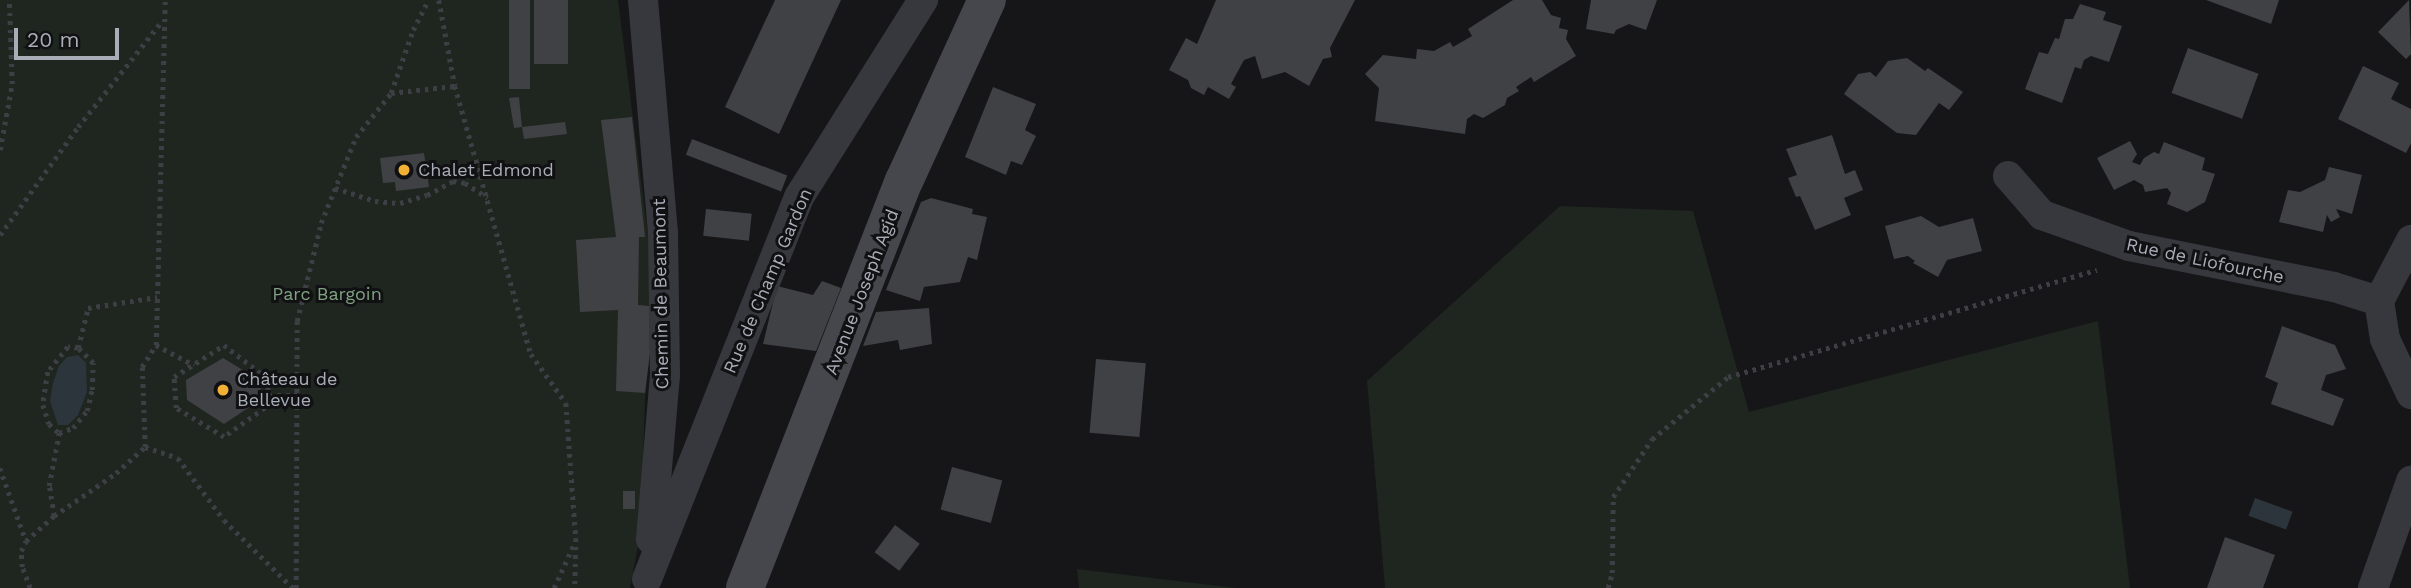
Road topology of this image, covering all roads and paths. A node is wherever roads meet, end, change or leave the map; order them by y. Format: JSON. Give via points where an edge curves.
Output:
{"nodes":[{"id":1,"x":9,"y":0,"type":"edge"},
{"id":2,"x":164,"y":0,"type":"edge"},
{"id":3,"x":428,"y":0,"type":"edge"},
{"id":4,"x":439,"y":0,"type":"edge"},
{"id":5,"x":643,"y":0,"type":"edge"},
{"id":6,"x":923,"y":0,"type":"edge"},
{"id":7,"x":987,"y":0,"type":"edge"},
{"id":8,"x":164,"y":20,"type":"junction"},
{"id":9,"x":455,"y":86,"type":"junction"},
{"id":10,"x":391,"y":93,"type":"junction"},
{"id":11,"x":0,"y":150,"type":"edge"},
{"id":12,"x":2008,"y":176,"type":"dead end"},
{"id":13,"x":335,"y":188,"type":"junction"},
{"id":14,"x":488,"y":198,"type":"junction"},
{"id":15,"x":0,"y":235,"type":"edge"},
{"id":16,"x":2411,"y":240,"type":"edge"},
{"id":17,"x":2129,"y":246,"type":"junction"},
{"id":18,"x":157,"y":297,"type":"junction"},
{"id":19,"x":2379,"y":301,"type":"junction"},
{"id":20,"x":156,"y":345,"type":"junction"},
{"id":21,"x":78,"y":348,"type":"junction"},
{"id":22,"x":194,"y":365,"type":"junction"},
{"id":23,"x":2411,"y":394,"type":"edge"},
{"id":24,"x":269,"y":395,"type":"junction"},
{"id":25,"x":297,"y":395,"type":"junction"},
{"id":26,"x":59,"y":433,"type":"junction"},
{"id":27,"x":145,"y":447,"type":"junction"},
{"id":28,"x":0,"y":468,"type":"edge"},
{"id":29,"x":2411,"y":481,"type":"edge"},
{"id":30,"x":54,"y":516,"type":"junction"},
{"id":31,"x":576,"y":538,"type":"junction"},
{"id":32,"x":26,"y":541,"type":"junction"},
{"id":33,"x":646,"y":583,"type":"edge"},
{"id":34,"x":30,"y":588,"type":"edge"},
{"id":35,"x":294,"y":588,"type":"edge"},
{"id":36,"x":554,"y":588,"type":"edge"},
{"id":37,"x":575,"y":588,"type":"edge"},
{"id":38,"x":745,"y":588,"type":"edge"},
{"id":39,"x":1608,"y":588,"type":"edge"},
{"id":40,"x":2373,"y":588,"type":"edge"}],
"edges":[{"from":1,"to":11,"type":"path","via":[[12,84]]},
{"from":2,"to":8,"type":"path"},
{"from":3,"to":10,"type":"path"},
{"from":4,"to":9,"type":"path"},
{"from":5,"to":33,"type":"street","name":"Chemin de Beaumont","via":[[663,233],[664,362],[658,480]]},
{"from":6,"to":33,"type":"street","name":"Rue de Champ Gardon","via":[[799,197]]},
{"from":7,"to":38,"type":"main road","name":"Avenue Joseph Agid","via":[[904,181]]},
{"from":8,"to":15,"type":"path"},
{"from":8,"to":18,"type":"path"},
{"from":9,"to":10,"type":"path"},
{"from":9,"to":14,"type":"path"},
{"from":10,"to":13,"type":"path","via":[[356,137]]},
{"from":12,"to":17,"type":"street","name":"Rue de Liofourche","via":[[2042,215]]},
{"from":13,"to":14,"type":"path","via":[[375,201],[400,203],[453,181]]},
{"from":13,"to":25,"type":"path","via":[[320,223],[297,321]]},
{"from":14,"to":31,"type":"path","via":[[531,354],[566,403]]},
{"from":16,"to":19,"type":"street"},
{"from":17,"to":19,"type":"street","name":"Rue de Liofourche"},
{"from":17,"to":39,"type":"path","via":[[2098,269],[1728,377],[1652,439],[1613,497]]},
{"from":18,"to":20,"type":"path"},
{"from":18,"to":21,"type":"path","via":[[88,308]]},
{"from":19,"to":23,"type":"street","via":[[2385,338]]},
{"from":20,"to":22,"type":"path"},
{"from":20,"to":27,"type":"path","via":[[142,367]]},
{"from":21,"to":26,"type":"path","via":[[93,363],[92,390],[87,411],[73,428]]},
{"from":21,"to":26,"type":"path","via":[[68,347],[48,372],[43,405],[49,424]]},
{"from":22,"to":24,"type":"path","via":[[224,345],[267,378]]},
{"from":22,"to":24,"type":"path","via":[[174,377],[176,408],[224,437],[265,408]]},
{"from":24,"to":25,"type":"path"},
{"from":25,"to":35,"type":"path"},
{"from":26,"to":30,"type":"path","via":[[49,486]]},
{"from":27,"to":30,"type":"path"},
{"from":27,"to":35,"type":"path","via":[[178,458],[224,520]]},
{"from":28,"to":32,"type":"path"},
{"from":29,"to":40,"type":"street"},
{"from":30,"to":32,"type":"path"},
{"from":31,"to":36,"type":"path"},
{"from":31,"to":37,"type":"path"},
{"from":32,"to":34,"type":"path","via":[[22,567]]}]}
